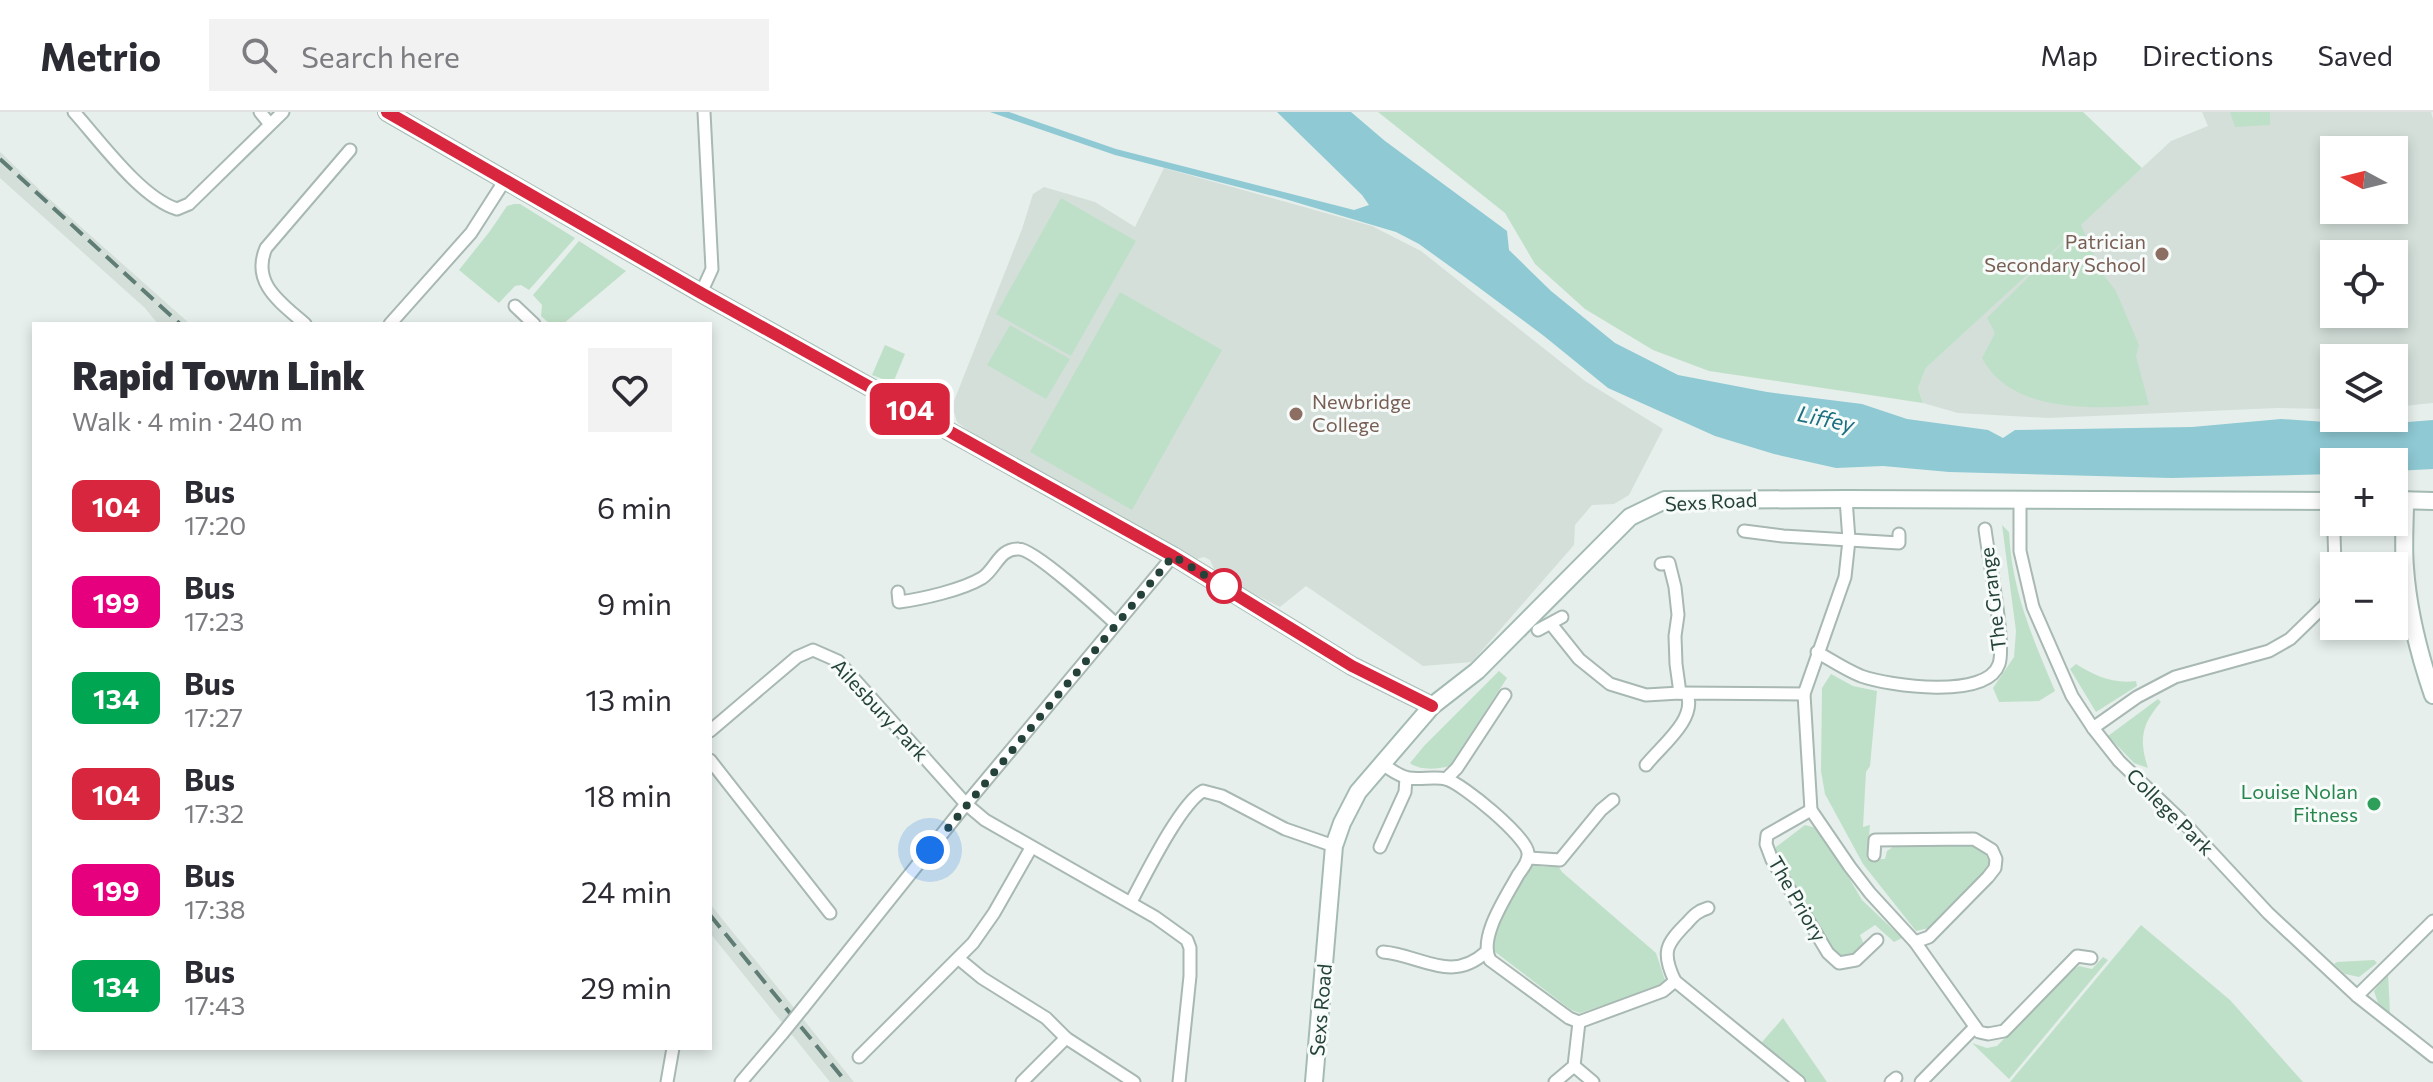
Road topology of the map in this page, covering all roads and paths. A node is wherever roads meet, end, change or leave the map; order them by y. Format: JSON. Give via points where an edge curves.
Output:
{"nodes":[{"id":1,"x":74,"y":112,"type":"edge"},
{"id":2,"x":260,"y":112,"type":"edge"},
{"id":3,"x":283,"y":112,"type":"edge"},
{"id":4,"x":387,"y":112,"type":"edge"},
{"id":5,"x":704,"y":112,"type":"edge"},
{"id":6,"x":269,"y":123,"type":"junction"},
{"id":7,"x":350,"y":150,"type":"dead end"},
{"id":8,"x":505,"y":180,"type":"junction"},
{"id":9,"x":701,"y":293,"type":"junction"},
{"id":10,"x":515,"y":306,"type":"dead end"},
{"id":11,"x":303,"y":322,"type":"edge"},
{"id":12,"x":392,"y":322,"type":"edge"},
{"id":13,"x":532,"y":322,"type":"edge"},
{"id":14,"x":1846,"y":499,"type":"junction"},
{"id":15,"x":2020,"y":499,"type":"junction"},
{"id":16,"x":2408,"y":500,"type":"edge"},
{"id":17,"x":2320,"y":501,"type":"edge"},
{"id":18,"x":2433,"y":501,"type":"edge"},
{"id":19,"x":1985,"y":529,"type":"dead end"},
{"id":20,"x":1744,"y":531,"type":"dead end"},
{"id":21,"x":1899,"y":534,"type":"dead end"},
{"id":22,"x":2402,"y":536,"type":"edge"},
{"id":23,"x":1849,"y":540,"type":"junction"},
{"id":24,"x":2001,"y":553,"type":"dead end"},
{"id":25,"x":1988,"y":554,"type":"junction"},
{"id":26,"x":1173,"y":556,"type":"junction"},
{"id":27,"x":1661,"y":564,"type":"dead end"},
{"id":28,"x":898,"y":592,"type":"dead end"},
{"id":29,"x":2320,"y":610,"type":"edge"},
{"id":30,"x":1562,"y":617,"type":"dead end"},
{"id":31,"x":1116,"y":624,"type":"junction"},
{"id":32,"x":1551,"y":624,"type":"junction"},
{"id":33,"x":1538,"y":630,"type":"dead end"},
{"id":34,"x":1817,"y":652,"type":"junction"},
{"id":35,"x":2426,"y":654,"type":"edge"},
{"id":36,"x":1684,"y":693,"type":"junction"},
{"id":37,"x":1804,"y":694,"type":"junction"},
{"id":38,"x":1505,"y":695,"type":"dead end"},
{"id":39,"x":2433,"y":695,"type":"edge"},
{"id":40,"x":1432,"y":706,"type":"junction"},
{"id":41,"x":2093,"y":728,"type":"junction"},
{"id":42,"x":712,"y":729,"type":"edge"},
{"id":43,"x":712,"y":763,"type":"edge"},
{"id":44,"x":1382,"y":764,"type":"junction"},
{"id":45,"x":1646,"y":765,"type":"dead end"},
{"id":46,"x":1406,"y":778,"type":"junction"},
{"id":47,"x":1446,"y":779,"type":"junction"},
{"id":48,"x":1613,"y":800,"type":"dead end"},
{"id":49,"x":966,"y":804,"type":"junction"},
{"id":50,"x":1811,"y":810,"type":"junction"},
{"id":51,"x":1334,"y":846,"type":"junction"},
{"id":52,"x":1380,"y":847,"type":"dead end"},
{"id":53,"x":1031,"y":848,"type":"junction"},
{"id":54,"x":1874,"y":855,"type":"dead end"},
{"id":55,"x":1529,"y":858,"type":"junction"},
{"id":56,"x":1131,"y":902,"type":"junction"},
{"id":57,"x":1708,"y":908,"type":"dead end"},
{"id":58,"x":830,"y":913,"type":"dead end"},
{"id":59,"x":2432,"y":921,"type":"edge"},
{"id":60,"x":1877,"y":940,"type":"dead end"},
{"id":61,"x":1915,"y":942,"type":"junction"},
{"id":62,"x":1383,"y":952,"type":"dead end"},
{"id":63,"x":1486,"y":952,"type":"junction"},
{"id":64,"x":2091,"y":958,"type":"dead end"},
{"id":65,"x":959,"y":959,"type":"junction"},
{"id":66,"x":1675,"y":981,"type":"junction"},
{"id":67,"x":2357,"y":996,"type":"junction"},
{"id":68,"x":1579,"y":1022,"type":"junction"},
{"id":69,"x":1975,"y":1027,"type":"junction"},
{"id":70,"x":1066,"y":1038,"type":"junction"},
{"id":71,"x":673,"y":1050,"type":"edge"},
{"id":72,"x":2433,"y":1056,"type":"edge"},
{"id":73,"x":859,"y":1057,"type":"dead end"},
{"id":74,"x":1574,"y":1066,"type":"junction"},
{"id":75,"x":667,"y":1082,"type":"edge"},
{"id":76,"x":741,"y":1082,"type":"edge"},
{"id":77,"x":1022,"y":1082,"type":"edge"},
{"id":78,"x":1134,"y":1082,"type":"edge"},
{"id":79,"x":1179,"y":1082,"type":"edge"},
{"id":80,"x":1314,"y":1082,"type":"edge"},
{"id":81,"x":1555,"y":1082,"type":"edge"},
{"id":82,"x":1593,"y":1082,"type":"edge"},
{"id":83,"x":1799,"y":1082,"type":"edge"},
{"id":84,"x":1921,"y":1082,"type":"edge"}],
"edges":[{"from":1,"to":6,"type":"street","via":[[142,187],[162,205],[177,209],[189,204]]},
{"from":2,"to":6,"type":"street"},
{"from":3,"to":6,"type":"street"},
{"from":4,"to":8,"type":"street"},
{"from":5,"to":9,"type":"street","via":[[712,269]]},
{"from":7,"to":11,"type":"street","via":[[266,248],[260,262],[267,286]]},
{"from":8,"to":9,"type":"street"},
{"from":8,"to":12,"type":"street","via":[[471,233]]},
{"from":9,"to":26,"type":"street"},
{"from":10,"to":13,"type":"street"},
{"from":14,"to":15,"type":"street","name":"Sexs Road"},
{"from":14,"to":23,"type":"street"},
{"from":14,"to":40,"type":"street","name":"Sexs Road","via":[[1665,500],[1630,517],[1477,671]]},
{"from":15,"to":17,"type":"street","name":"Sexs Road"},
{"from":15,"to":41,"type":"street","name":"College Park","via":[[2020,551],[2033,607],[2072,696]]},
{"from":16,"to":18,"type":"street"},
{"from":19,"to":25,"type":"street","name":"The Grange"},
{"from":20,"to":23,"type":"street","via":[[1758,528]]},
{"from":21,"to":23,"type":"street","via":[[1899,543]]},
{"from":22,"to":35,"type":"street"},
{"from":23,"to":34,"type":"street","via":[[1845,577]]},
{"from":24,"to":25,"type":"street"},
{"from":25,"to":34,"type":"street","name":"The Grange","via":[[2000,661],[1984,680],[1957,687],[1890,682],[1861,676]]},
{"from":26,"to":31,"type":"street"},
{"from":26,"to":40,"type":"street","via":[[1352,666]]},
{"from":27,"to":36,"type":"street","via":[[1669,563],[1675,587],[1676,664]]},
{"from":28,"to":31,"type":"street","via":[[899,602],[953,589],[984,577],[1002,554],[1019,549]]},
{"from":29,"to":41,"type":"street","via":[[2269,651],[2175,677]]},
{"from":30,"to":32,"type":"street"},
{"from":31,"to":49,"type":"street"},
{"from":32,"to":33,"type":"street"},
{"from":32,"to":36,"type":"street","via":[[1579,659],[1610,684],[1646,695]]},
{"from":34,"to":37,"type":"street"},
{"from":35,"to":39,"type":"street"},
{"from":36,"to":37,"type":"street"},
{"from":36,"to":45,"type":"street","via":[[1691,703],[1684,722],[1666,733]]},
{"from":37,"to":50,"type":"street"},
{"from":38,"to":47,"type":"street"},
{"from":40,"to":44,"type":"street","name":"Sexs Road"},
{"from":41,"to":67,"type":"street","name":"College Park","via":[[2268,913]]},
{"from":42,"to":49,"type":"street","name":"Ailesbury Park","via":[[797,657],[813,650],[838,661]]},
{"from":43,"to":58,"type":"street"},
{"from":44,"to":46,"type":"street"},
{"from":44,"to":51,"type":"street","name":"Sexs Road","via":[[1358,792]]},
{"from":46,"to":47,"type":"street"},
{"from":46,"to":52,"type":"street","via":[[1405,792]]},
{"from":47,"to":55,"type":"street","via":[[1462,786],[1520,837]]},
{"from":48,"to":55,"type":"street","via":[[1560,860]]},
{"from":49,"to":53,"type":"street"},
{"from":49,"to":76,"type":"street","bridge":true},
{"from":50,"to":60,"type":"street","name":"The Priory","via":[[1767,835],[1772,860],[1839,963],[1856,960]]},
{"from":50,"to":61,"type":"street","via":[[1870,893]]},
{"from":51,"to":56,"type":"street","via":[[1203,791],[1183,810]]},
{"from":51,"to":80,"type":"street","name":"Sexs Road"},
{"from":53,"to":56,"type":"street"},
{"from":53,"to":65,"type":"street","via":[[994,913]]},
{"from":54,"to":61,"type":"street","via":[[1875,840],[1974,839],[1992,850],[1995,868],[1929,937]]},
{"from":55,"to":63,"type":"street","via":[[1500,907]]},
{"from":56,"to":79,"type":"street","via":[[1176,931],[1190,948]]},
{"from":57,"to":66,"type":"street","via":[[1672,937],[1667,965]]},
{"from":59,"to":67,"type":"street"},
{"from":61,"to":69,"type":"street"},
{"from":62,"to":63,"type":"street","via":[[1442,967],[1464,967]]},
{"from":63,"to":68,"type":"street"},
{"from":64,"to":69,"type":"street","via":[[2077,956],[2004,1031],[1988,1034]]},
{"from":65,"to":70,"type":"street","via":[[1046,1018]]},
{"from":65,"to":73,"type":"street"},
{"from":66,"to":68,"type":"street","via":[[1663,991]]},
{"from":66,"to":83,"type":"street"},
{"from":67,"to":72,"type":"street","name":"College Park"},
{"from":68,"to":74,"type":"street"},
{"from":69,"to":84,"type":"street"},
{"from":70,"to":77,"type":"street"},
{"from":70,"to":78,"type":"street"},
{"from":71,"to":75,"type":"street"},
{"from":74,"to":81,"type":"street"},
{"from":74,"to":82,"type":"street"}]}
